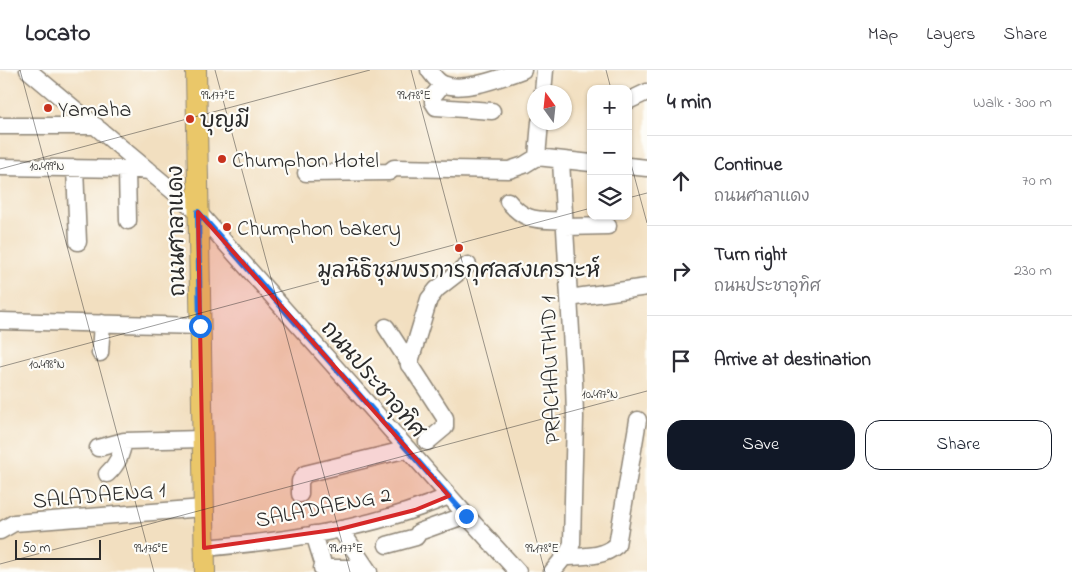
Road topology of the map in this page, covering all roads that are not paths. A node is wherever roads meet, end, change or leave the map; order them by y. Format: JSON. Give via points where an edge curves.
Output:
{"nodes":[{"id":1,"x":28,"y":70,"type":"edge"},
{"id":2,"x":196,"y":70,"type":"edge"},
{"id":3,"x":429,"y":70,"type":"edge"},
{"id":4,"x":523,"y":70,"type":"edge"},
{"id":5,"x":545,"y":70,"type":"edge"},
{"id":6,"x":484,"y":76,"type":"edge"},
{"id":7,"x":443,"y":84,"type":"junction"},
{"id":8,"x":544,"y":85,"type":"edge"},
{"id":9,"x":647,"y":92,"type":"edge"},
{"id":10,"x":632,"y":98,"type":"edge"},
{"id":11,"x":492,"y":111,"type":"dead end"},
{"id":12,"x":0,"y":126,"type":"edge"},
{"id":13,"x":96,"y":126,"type":"junction"},
{"id":14,"x":539,"y":130,"type":"edge"},
{"id":15,"x":536,"y":157,"type":"junction"},
{"id":16,"x":561,"y":161,"type":"junction"},
{"id":17,"x":587,"y":163,"type":"edge"},
{"id":18,"x":632,"y":166,"type":"edge"},
{"id":19,"x":0,"y":167,"type":"edge"},
{"id":20,"x":75,"y":168,"type":"junction"},
{"id":21,"x":647,"y":168,"type":"edge"},
{"id":22,"x":127,"y":169,"type":"junction"},
{"id":23,"x":150,"y":171,"type":"junction"},
{"id":24,"x":306,"y":173,"type":"dead end"},
{"id":25,"x":508,"y":201,"type":"dead end"},
{"id":26,"x":198,"y":212,"type":"junction"},
{"id":27,"x":128,"y":221,"type":"dead end"},
{"id":28,"x":565,"y":224,"type":"junction"},
{"id":29,"x":608,"y":226,"type":"dead end"},
{"id":30,"x":78,"y":242,"type":"dead end"},
{"id":31,"x":468,"y":265,"type":"dead end"},
{"id":32,"x":647,"y":287,"type":"edge"},
{"id":33,"x":568,"y":298,"type":"junction"},
{"id":34,"x":0,"y":321,"type":"edge"},
{"id":35,"x":102,"y":323,"type":"junction"},
{"id":36,"x":200,"y":326,"type":"junction"},
{"id":37,"x":386,"y":327,"type":"dead end"},
{"id":38,"x":100,"y":353,"type":"dead end"},
{"id":39,"x":409,"y":365,"type":"junction"},
{"id":40,"x":638,"y":420,"type":"dead end"},
{"id":41,"x":202,"y":438,"type":"junction"},
{"id":42,"x":124,"y":441,"type":"junction"},
{"id":43,"x":98,"y":448,"type":"dead end"},
{"id":44,"x":417,"y":448,"type":"junction"},
{"id":45,"x":107,"y":474,"type":"dead end"},
{"id":46,"x":300,"y":494,"type":"dead end"},
{"id":47,"x":449,"y":496,"type":"junction"},
{"id":48,"x":203,"y":508,"type":"junction"},
{"id":49,"x":466,"y":516,"type":"junction"},
{"id":50,"x":340,"y":529,"type":"junction"},
{"id":51,"x":0,"y":531,"type":"edge"},
{"id":52,"x":314,"y":534,"type":"junction"},
{"id":53,"x":387,"y":545,"type":"dead end"},
{"id":54,"x":204,"y":548,"type":"junction"},
{"id":55,"x":565,"y":557,"type":"junction"},
{"id":56,"x":368,"y":570,"type":"edge"},
{"id":57,"x":204,"y":572,"type":"edge"},
{"id":58,"x":518,"y":572,"type":"edge"},
{"id":59,"x":552,"y":572,"type":"edge"}],
"edges":[{"from":1,"to":13,"type":"street","name":"ถนนประชาอุทิศ"},
{"from":2,"to":26,"type":"main road","name":"ถนนศาลาแดง"},
{"from":3,"to":7,"type":"street"},
{"from":4,"to":6,"type":"street"},
{"from":5,"to":8,"type":"street"},
{"from":6,"to":7,"type":"street","via":[[456,86]]},
{"from":7,"to":11,"type":"street","via":[[433,96],[436,107]]},
{"from":9,"to":10,"type":"street"},
{"from":12,"to":13,"type":"street"},
{"from":13,"to":23,"type":"street","name":"ถนนประชาอุทิศ"},
{"from":14,"to":15,"type":"street"},
{"from":15,"to":16,"type":"street"},
{"from":15,"to":24,"type":"street","via":[[509,170],[394,168],[389,172]]},
{"from":16,"to":17,"type":"street"},
{"from":16,"to":28,"type":"street","name":"PRACHAUTHID 1"},
{"from":18,"to":21,"type":"street"},
{"from":19,"to":20,"type":"street"},
{"from":20,"to":22,"type":"street"},
{"from":20,"to":30,"type":"street"},
{"from":22,"to":23,"type":"street"},
{"from":22,"to":27,"type":"street"},
{"from":23,"to":26,"type":"street","name":"ถนนประชาอุทิศ"},
{"from":25,"to":28,"type":"street","via":[[528,219]]},
{"from":26,"to":36,"type":"main road","name":"ถนนศาลาแดง"},
{"from":26,"to":44,"type":"street","name":"ถนนประชาอุทิศ"},
{"from":28,"to":29,"type":"street"},
{"from":28,"to":33,"type":"street","name":"PRACHAUTHID 1"},
{"from":31,"to":39,"type":"street","via":[[429,299]]},
{"from":32,"to":33,"type":"street"},
{"from":33,"to":55,"type":"street","name":"PRACHAUTHID 1","via":[[575,417],[572,543]]},
{"from":34,"to":35,"type":"street"},
{"from":35,"to":36,"type":"street"},
{"from":35,"to":38,"type":"street"},
{"from":36,"to":41,"type":"main road","name":"ถนนศาลาแดง"},
{"from":37,"to":39,"type":"street"},
{"from":39,"to":44,"type":"street","via":[[445,418],[445,427]]},
{"from":40,"to":55,"type":"street","via":[[617,545],[598,556]]},
{"from":41,"to":42,"type":"street"},
{"from":41,"to":48,"type":"main road","name":"ถนนศาลาแดง"},
{"from":42,"to":43,"type":"street"},
{"from":42,"to":45,"type":"street","via":[[116,466]]},
{"from":44,"to":46,"type":"street","via":[[305,474],[300,481]]},
{"from":44,"to":47,"type":"street","name":"ถนนประชาอุทิศ"},
{"from":47,"to":49,"type":"street","name":"ถนนประชาอุทิศ"},
{"from":47,"to":50,"type":"street","name":"SALADAENG 2","via":[[415,510]]},
{"from":48,"to":51,"type":"street","name":"SALADAENG 1","via":[[14,523]]},
{"from":48,"to":54,"type":"main road","name":"ถนนศาลาแดง"},
{"from":49,"to":53,"type":"street","via":[[420,532],[416,538]]},
{"from":49,"to":58,"type":"street","name":"ถนนประชาอุทิศ"},
{"from":50,"to":52,"type":"street","name":"SALADAENG 2"},
{"from":50,"to":56,"type":"street"},
{"from":52,"to":54,"type":"street","name":"SALADAENG 2"},
{"from":52,"to":56,"type":"street","via":[[322,564]]},
{"from":54,"to":57,"type":"main road","name":"ถนนศาลาแดง"},
{"from":55,"to":59,"type":"street","name":"PRACHAUTHID 1"}]}
